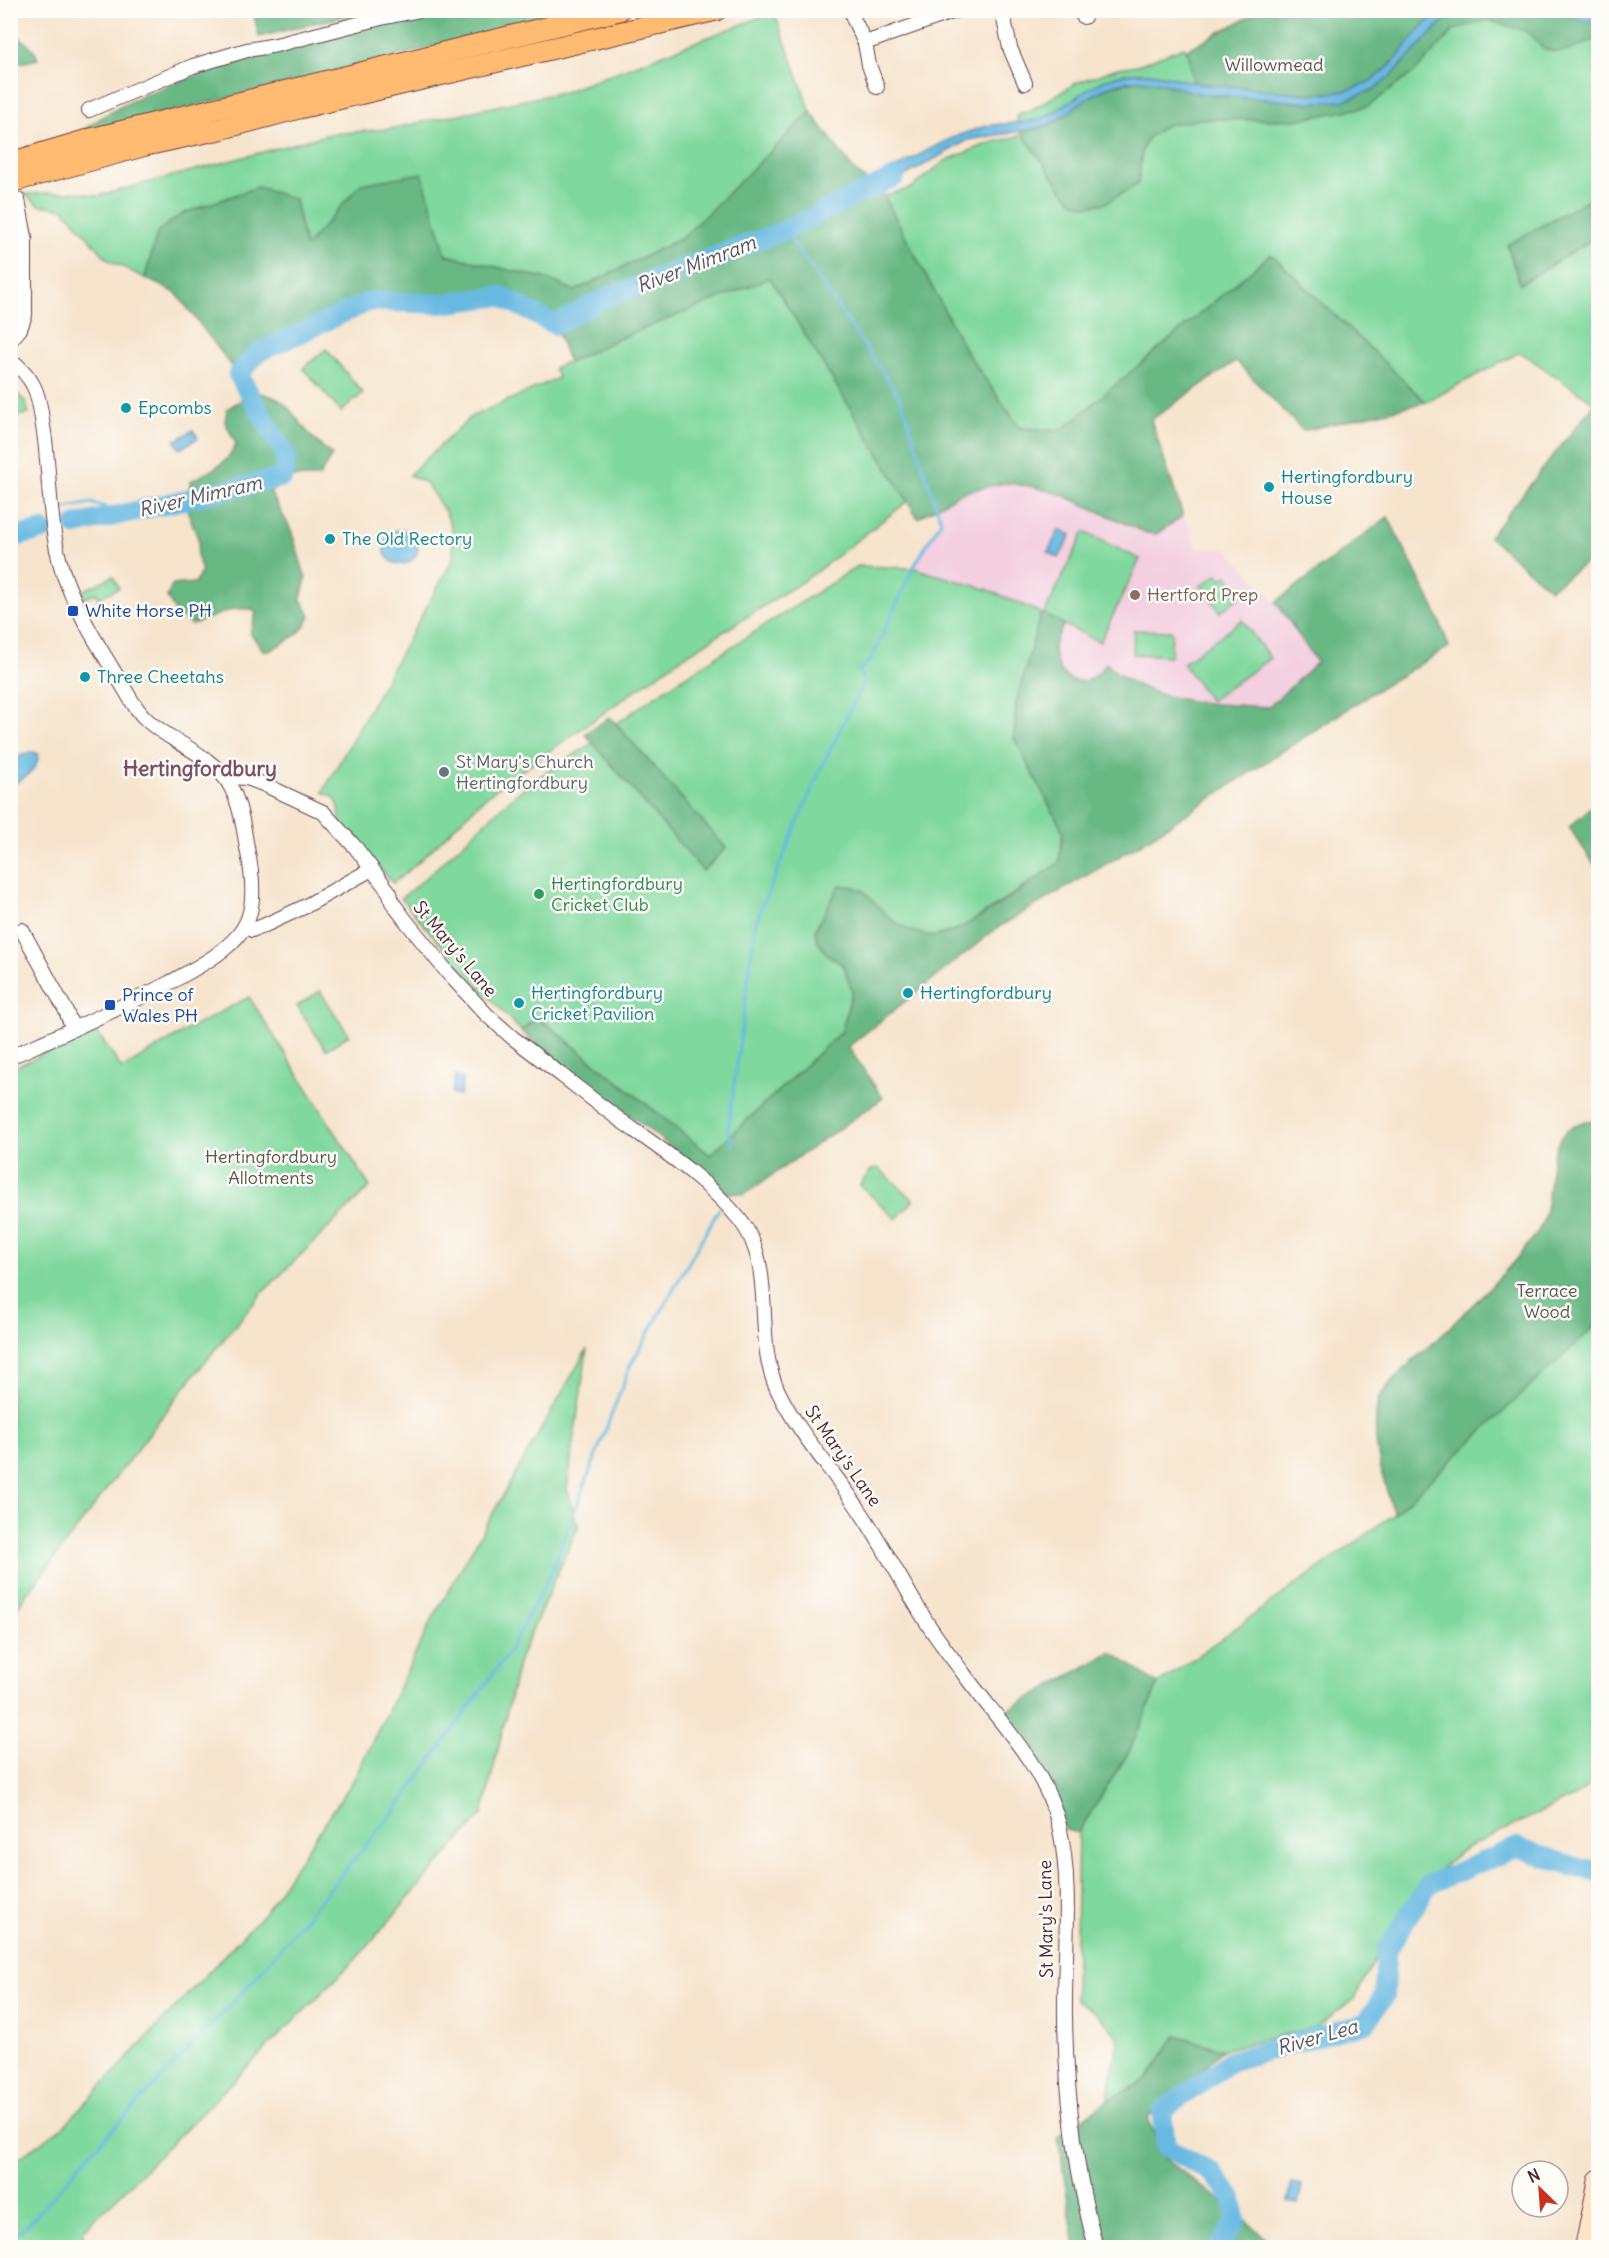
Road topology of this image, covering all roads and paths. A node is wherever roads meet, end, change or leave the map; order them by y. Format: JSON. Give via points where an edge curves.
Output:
{"nodes":[{"id":1,"x":420,"y":10,"type":"edge"},
{"id":2,"x":619,"y":10,"type":"edge"},
{"id":3,"x":716,"y":10,"type":"edge"},
{"id":4,"x":958,"y":10,"type":"edge"},
{"id":5,"x":1002,"y":10,"type":"edge"},
{"id":6,"x":853,"y":18,"type":"dead end"},
{"id":7,"x":866,"y":44,"type":"junction"},
{"id":8,"x":1025,"y":83,"type":"dead end"},
{"id":9,"x":877,"y":87,"type":"dead end"},
{"id":10,"x":88,"y":110,"type":"dead end"},
{"id":11,"x":10,"y":163,"type":"edge"},
{"id":12,"x":14,"y":191,"type":"edge"},
{"id":13,"x":10,"y":341,"type":"edge"},
{"id":14,"x":10,"y":359,"type":"edge"},
{"id":15,"x":225,"y":777,"type":"junction"},
{"id":16,"x":372,"y":869,"type":"junction"},
{"id":17,"x":244,"y":927,"type":"junction"},
{"id":18,"x":22,"y":930,"type":"dead end"},
{"id":19,"x":73,"y":1029,"type":"junction"},
{"id":20,"x":10,"y":1057,"type":"edge"},
{"id":21,"x":1599,"y":2179,"type":"edge"},
{"id":22,"x":1096,"y":2247,"type":"edge"},
{"id":23,"x":1584,"y":2247,"type":"edge"}],
"edges":[{"from":1,"to":10,"type":"street","via":[[193,66]]},
{"from":2,"to":11,"type":"highway","via":[[91,139]]},
{"from":3,"to":12,"type":"highway","via":[[146,145]]},
{"from":4,"to":7,"type":"street"},
{"from":5,"to":8,"type":"street","via":[[1010,48]]},
{"from":6,"to":7,"type":"street"},
{"from":7,"to":9,"type":"street","via":[[868,65]]},
{"from":12,"to":13,"type":"street","via":[[25,237],[24,315]]},
{"from":14,"to":15,"type":"street","via":[[28,378],[39,399],[55,534],[68,586],[141,715],[204,757]]},
{"from":15,"to":16,"type":"street","name":"St Mary's Lane","via":[[247,778],[323,812]]},
{"from":15,"to":17,"type":"street","via":[[237,801],[249,857],[250,913]]},
{"from":16,"to":17,"type":"street","via":[[271,923],[252,930]]},
{"from":16,"to":22,"type":"street","name":"St Mary's Lane","via":[[406,921],[487,1015],[689,1171],[742,1222],[762,1282],[770,1371],[787,1408],[860,1510],[925,1620],[1040,1776],[1062,1841],[1067,1889],[1068,2098],[1084,2203]]},
{"from":17,"to":19,"type":"street","via":[[226,946],[188,972]]},
{"from":18,"to":19,"type":"street"},
{"from":19,"to":20,"type":"street"},
{"from":21,"to":23,"type":"main road"}]}
